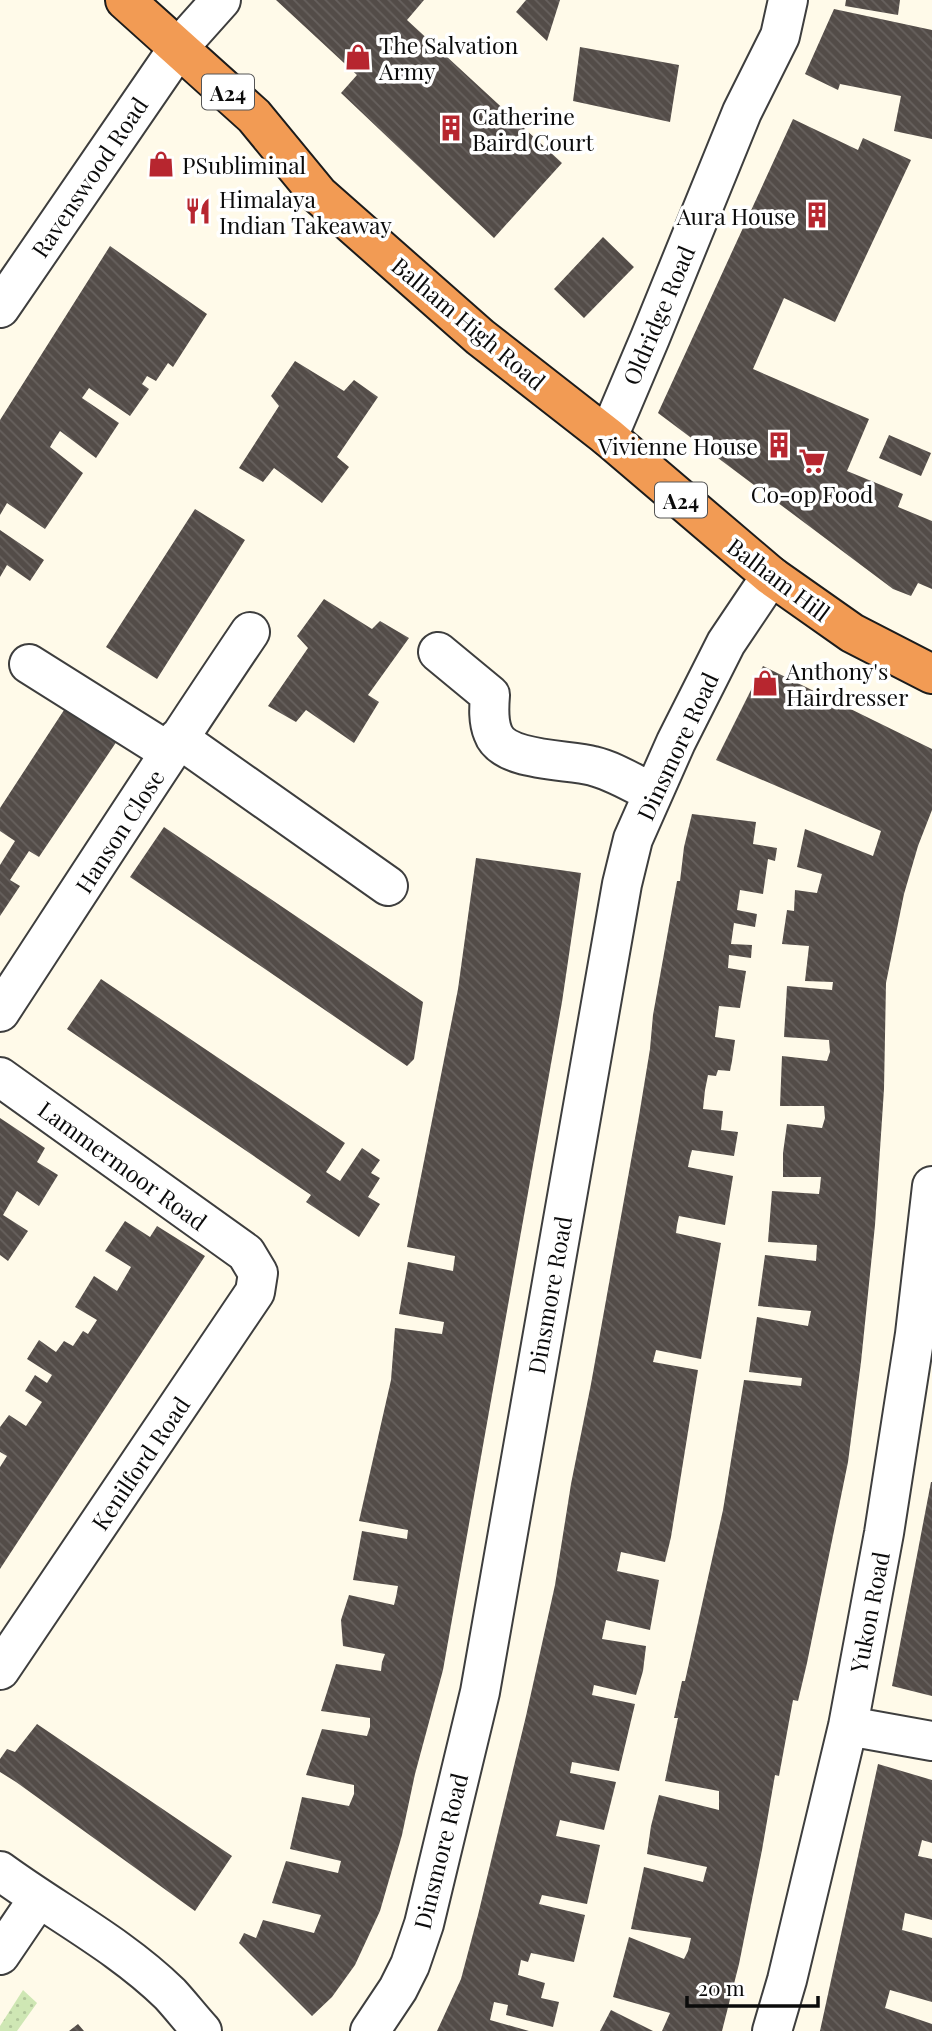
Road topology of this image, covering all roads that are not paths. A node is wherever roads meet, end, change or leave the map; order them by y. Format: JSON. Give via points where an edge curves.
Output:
{"nodes":[{"id":1,"x":125,"y":0,"type":"edge"},
{"id":2,"x":221,"y":0,"type":"edge"},
{"id":3,"x":788,"y":0,"type":"edge"},
{"id":4,"x":179,"y":47,"type":"junction"},
{"id":5,"x":0,"y":308,"type":"edge"},
{"id":6,"x":608,"y":436,"type":"junction"},
{"id":7,"x":771,"y":576,"type":"junction"},
{"id":8,"x":250,"y":632,"type":"dead end"},
{"id":9,"x":438,"y":652,"type":"dead end"},
{"id":10,"x":29,"y":664,"type":"dead end"},
{"id":11,"x":932,"y":674,"type":"edge"},
{"id":12,"x":174,"y":745,"type":"junction"},
{"id":13,"x":653,"y":793,"type":"junction"},
{"id":14,"x":388,"y":886,"type":"dead end"},
{"id":15,"x":0,"y":1012,"type":"edge"},
{"id":16,"x":0,"y":1077,"type":"edge"},
{"id":17,"x":932,"y":1186,"type":"edge"},
{"id":18,"x":246,"y":1252,"type":"joint"},
{"id":19,"x":924,"y":1336,"type":"edge"},
{"id":20,"x":0,"y":1670,"type":"edge"},
{"id":21,"x":848,"y":1726,"type":"junction"},
{"id":22,"x":932,"y":1741,"type":"edge"},
{"id":23,"x":0,"y":1871,"type":"edge"},
{"id":24,"x":37,"y":1899,"type":"junction"},
{"id":25,"x":0,"y":1955,"type":"edge"},
{"id":26,"x":202,"y":2031,"type":"edge"},
{"id":27,"x":370,"y":2031,"type":"edge"},
{"id":28,"x":772,"y":2031,"type":"edge"}],
"edges":[{"from":1,"to":4,"type":"highway","name":"Balham High Road","number":"A24"},
{"from":2,"to":4,"type":"street","name":"Ravenswood Road"},
{"from":3,"to":6,"type":"street","name":"Oldridge Road","via":[[780,36],[742,112]]},
{"from":4,"to":5,"type":"street","name":"Ravenswood Road"},
{"from":4,"to":6,"type":"highway","name":"Balham High Road","number":"A24","via":[[254,116],[319,195],[480,337]]},
{"from":6,"to":7,"type":"highway","name":"Balham Hill","number":"A24"},
{"from":7,"to":11,"type":"highway","name":"Balham Hill","number":"A24","via":[[852,633]]},
{"from":7,"to":13,"type":"street","name":"Dinsmore Road","via":[[726,643]]},
{"from":8,"to":12,"type":"street"},
{"from":9,"to":13,"type":"street","via":[[490,695],[493,735],[507,749],[595,766]]},
{"from":10,"to":12,"type":"street","name":"Hanson Close"},
{"from":12,"to":14,"type":"street","name":"Hanson Close"},
{"from":12,"to":15,"type":"street","name":"Hanson Close"},
{"from":13,"to":27,"type":"street","name":"Dinsmore Road","via":[[633,839],[622,884],[480,1692],[424,1924],[398,1989]]},
{"from":16,"to":18,"type":"street","name":"Lammermoor Road"},
{"from":17,"to":19,"type":"street","name":"Yukon Road"},
{"from":18,"to":20,"type":"street","name":"Kenilford Road","via":[[258,1273],[255,1292]]},
{"from":19,"to":21,"type":"street","name":"Yukon Road"},
{"from":21,"to":22,"type":"street"},
{"from":21,"to":28,"type":"street","name":"Yukon Road"},
{"from":23,"to":24,"type":"street"},
{"from":24,"to":25,"type":"street"},
{"from":24,"to":26,"type":"street","via":[[116,1949],[170,1994]]}]}
